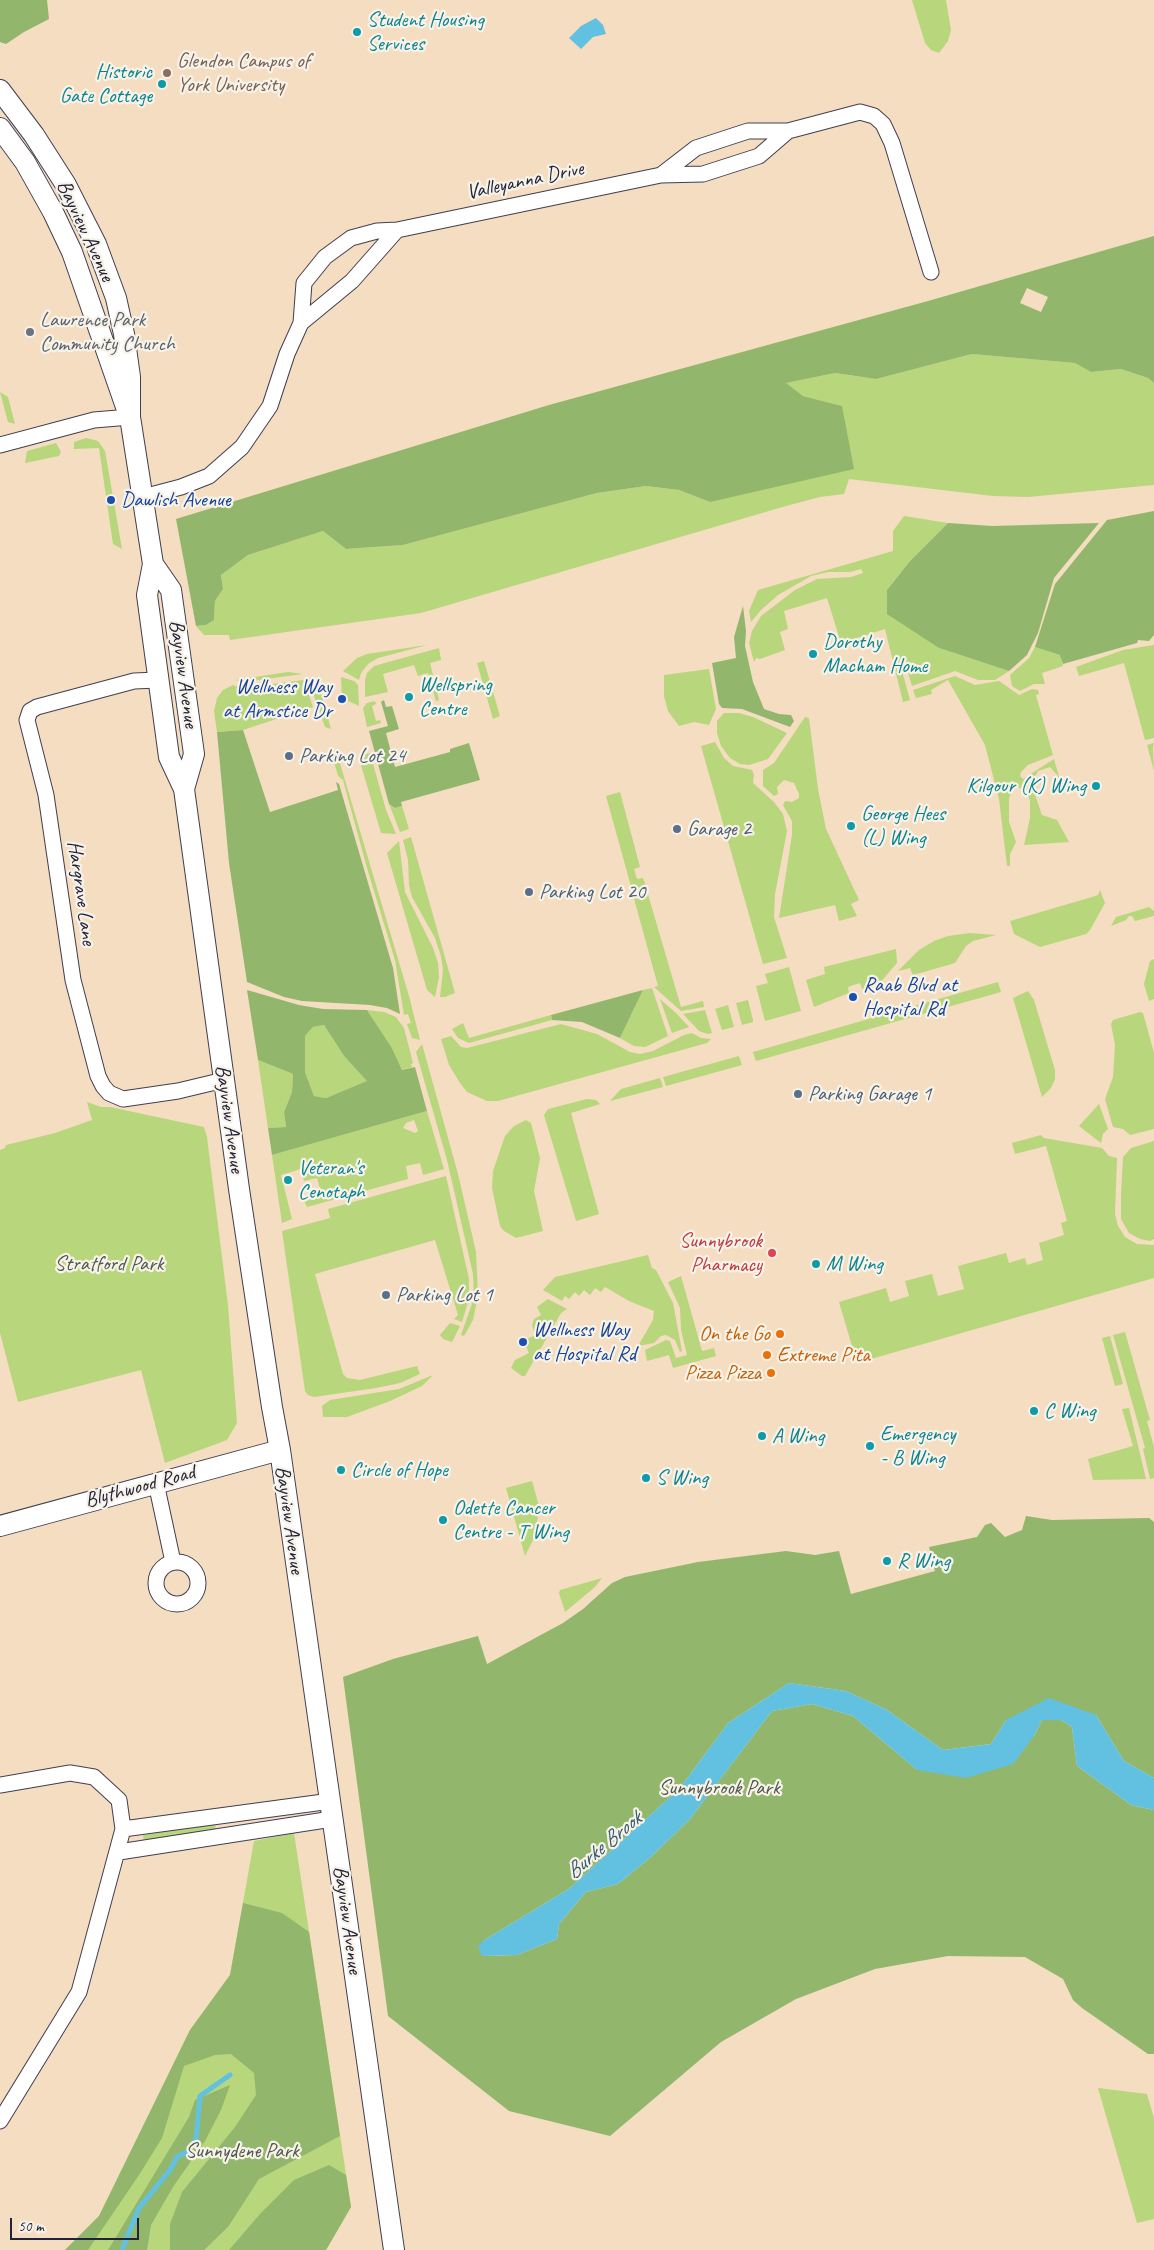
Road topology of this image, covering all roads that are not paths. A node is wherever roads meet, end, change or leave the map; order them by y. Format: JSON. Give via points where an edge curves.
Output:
{"nodes":[{"id":1,"x":0,"y":90,"type":"edge"},
{"id":2,"x":788,"y":131,"type":"junction"},
{"id":3,"x":3,"y":135,"type":"edge"},
{"id":4,"x":661,"y":175,"type":"junction"},
{"id":5,"x":397,"y":230,"type":"junction"},
{"id":6,"x":931,"y":272,"type":"dead end"},
{"id":7,"x":301,"y":323,"type":"junction"},
{"id":8,"x":130,"y":417,"type":"junction"},
{"id":9,"x":0,"y":445,"type":"edge"},
{"id":10,"x":143,"y":497,"type":"junction"},
{"id":11,"x":153,"y":564,"type":"junction"},
{"id":12,"x":158,"y":680,"type":"junction"},
{"id":13,"x":184,"y":789,"type":"junction"},
{"id":14,"x":224,"y":1080,"type":"junction"},
{"id":15,"x":280,"y":1450,"type":"junction"},
{"id":16,"x":156,"y":1482,"type":"junction"},
{"id":17,"x":0,"y":1526,"type":"edge"},
{"id":18,"x":174,"y":1562,"type":"dead end"},
{"id":19,"x":0,"y":1785,"type":"edge"},
{"id":20,"x":331,"y":1810,"type":"junction"},
{"id":21,"x":234,"y":1814,"type":"junction"},
{"id":22,"x":123,"y":1829,"type":"junction"},
{"id":23,"x":237,"y":1835,"type":"junction"},
{"id":24,"x":119,"y":1852,"type":"junction"},
{"id":25,"x":0,"y":2122,"type":"edge"},
{"id":26,"x":394,"y":2250,"type":"edge"}],
"edges":[{"from":1,"to":8,"type":"main road","name":"Bayview Avenue","via":[[66,185],[96,244],[116,298],[124,334],[130,377]]},
{"from":2,"to":4,"type":"street","name":"Valleyanna Drive","via":[[748,131],[696,148]]},
{"from":2,"to":4,"type":"street","name":"Valleyanna Drive","via":[[759,156],[703,174]]},
{"from":2,"to":6,"type":"street","name":"Valleyanna Drive","via":[[860,112],[874,116],[884,124]]},
{"from":3,"to":8,"type":"main road","name":"Bayview Avenue","via":[[53,212],[72,252]]},
{"from":4,"to":5,"type":"street","name":"Valleyanna Drive"},
{"from":5,"to":7,"type":"street","name":"Valleyanna Drive","via":[[352,281]]},
{"from":5,"to":7,"type":"street","name":"Valleyanna Drive","via":[[351,238],[325,257],[304,283]]},
{"from":7,"to":10,"type":"street","name":"Valleyanna Drive","via":[[270,406],[242,446],[209,476]]},
{"from":8,"to":9,"type":"street","via":[[94,420]]},
{"from":8,"to":10,"type":"main road","name":"Bayview Avenue"},
{"from":10,"to":11,"type":"main road","name":"Bayview Avenue"},
{"from":11,"to":12,"type":"main road","name":"Bayview Avenue","via":[[147,595]]},
{"from":11,"to":13,"type":"main road","name":"Bayview Avenue","via":[[171,590],[174,608],[194,754]]},
{"from":12,"to":13,"type":"main road","name":"Bayview Avenue","via":[[169,757]]},
{"from":12,"to":14,"type":"street","name":"Hargrave Lane","via":[[134,681],[37,707],[30,711],[27,720],[46,795],[73,980],[103,1086],[109,1093],[123,1099]]},
{"from":13,"to":14,"type":"main road","name":"Bayview Avenue"},
{"from":14,"to":15,"type":"main road","name":"Bayview Avenue"},
{"from":15,"to":16,"type":"main road","name":"Blythwood Road"},
{"from":15,"to":20,"type":"main road","name":"Bayview Avenue"},
{"from":16,"to":17,"type":"main road","name":"Blythwood Road"},
{"from":16,"to":18,"type":"street"},
{"from":19,"to":22,"type":"street","via":[[70,1773],[94,1777],[119,1800]]},
{"from":20,"to":21,"type":"street"},
{"from":20,"to":23,"type":"street"},
{"from":20,"to":26,"type":"main road","name":"Bayview Avenue"},
{"from":21,"to":22,"type":"street"},
{"from":21,"to":23,"type":"street"},
{"from":22,"to":24,"type":"street"},
{"from":23,"to":24,"type":"street"},
{"from":24,"to":25,"type":"street","via":[[79,1992]]}]}
